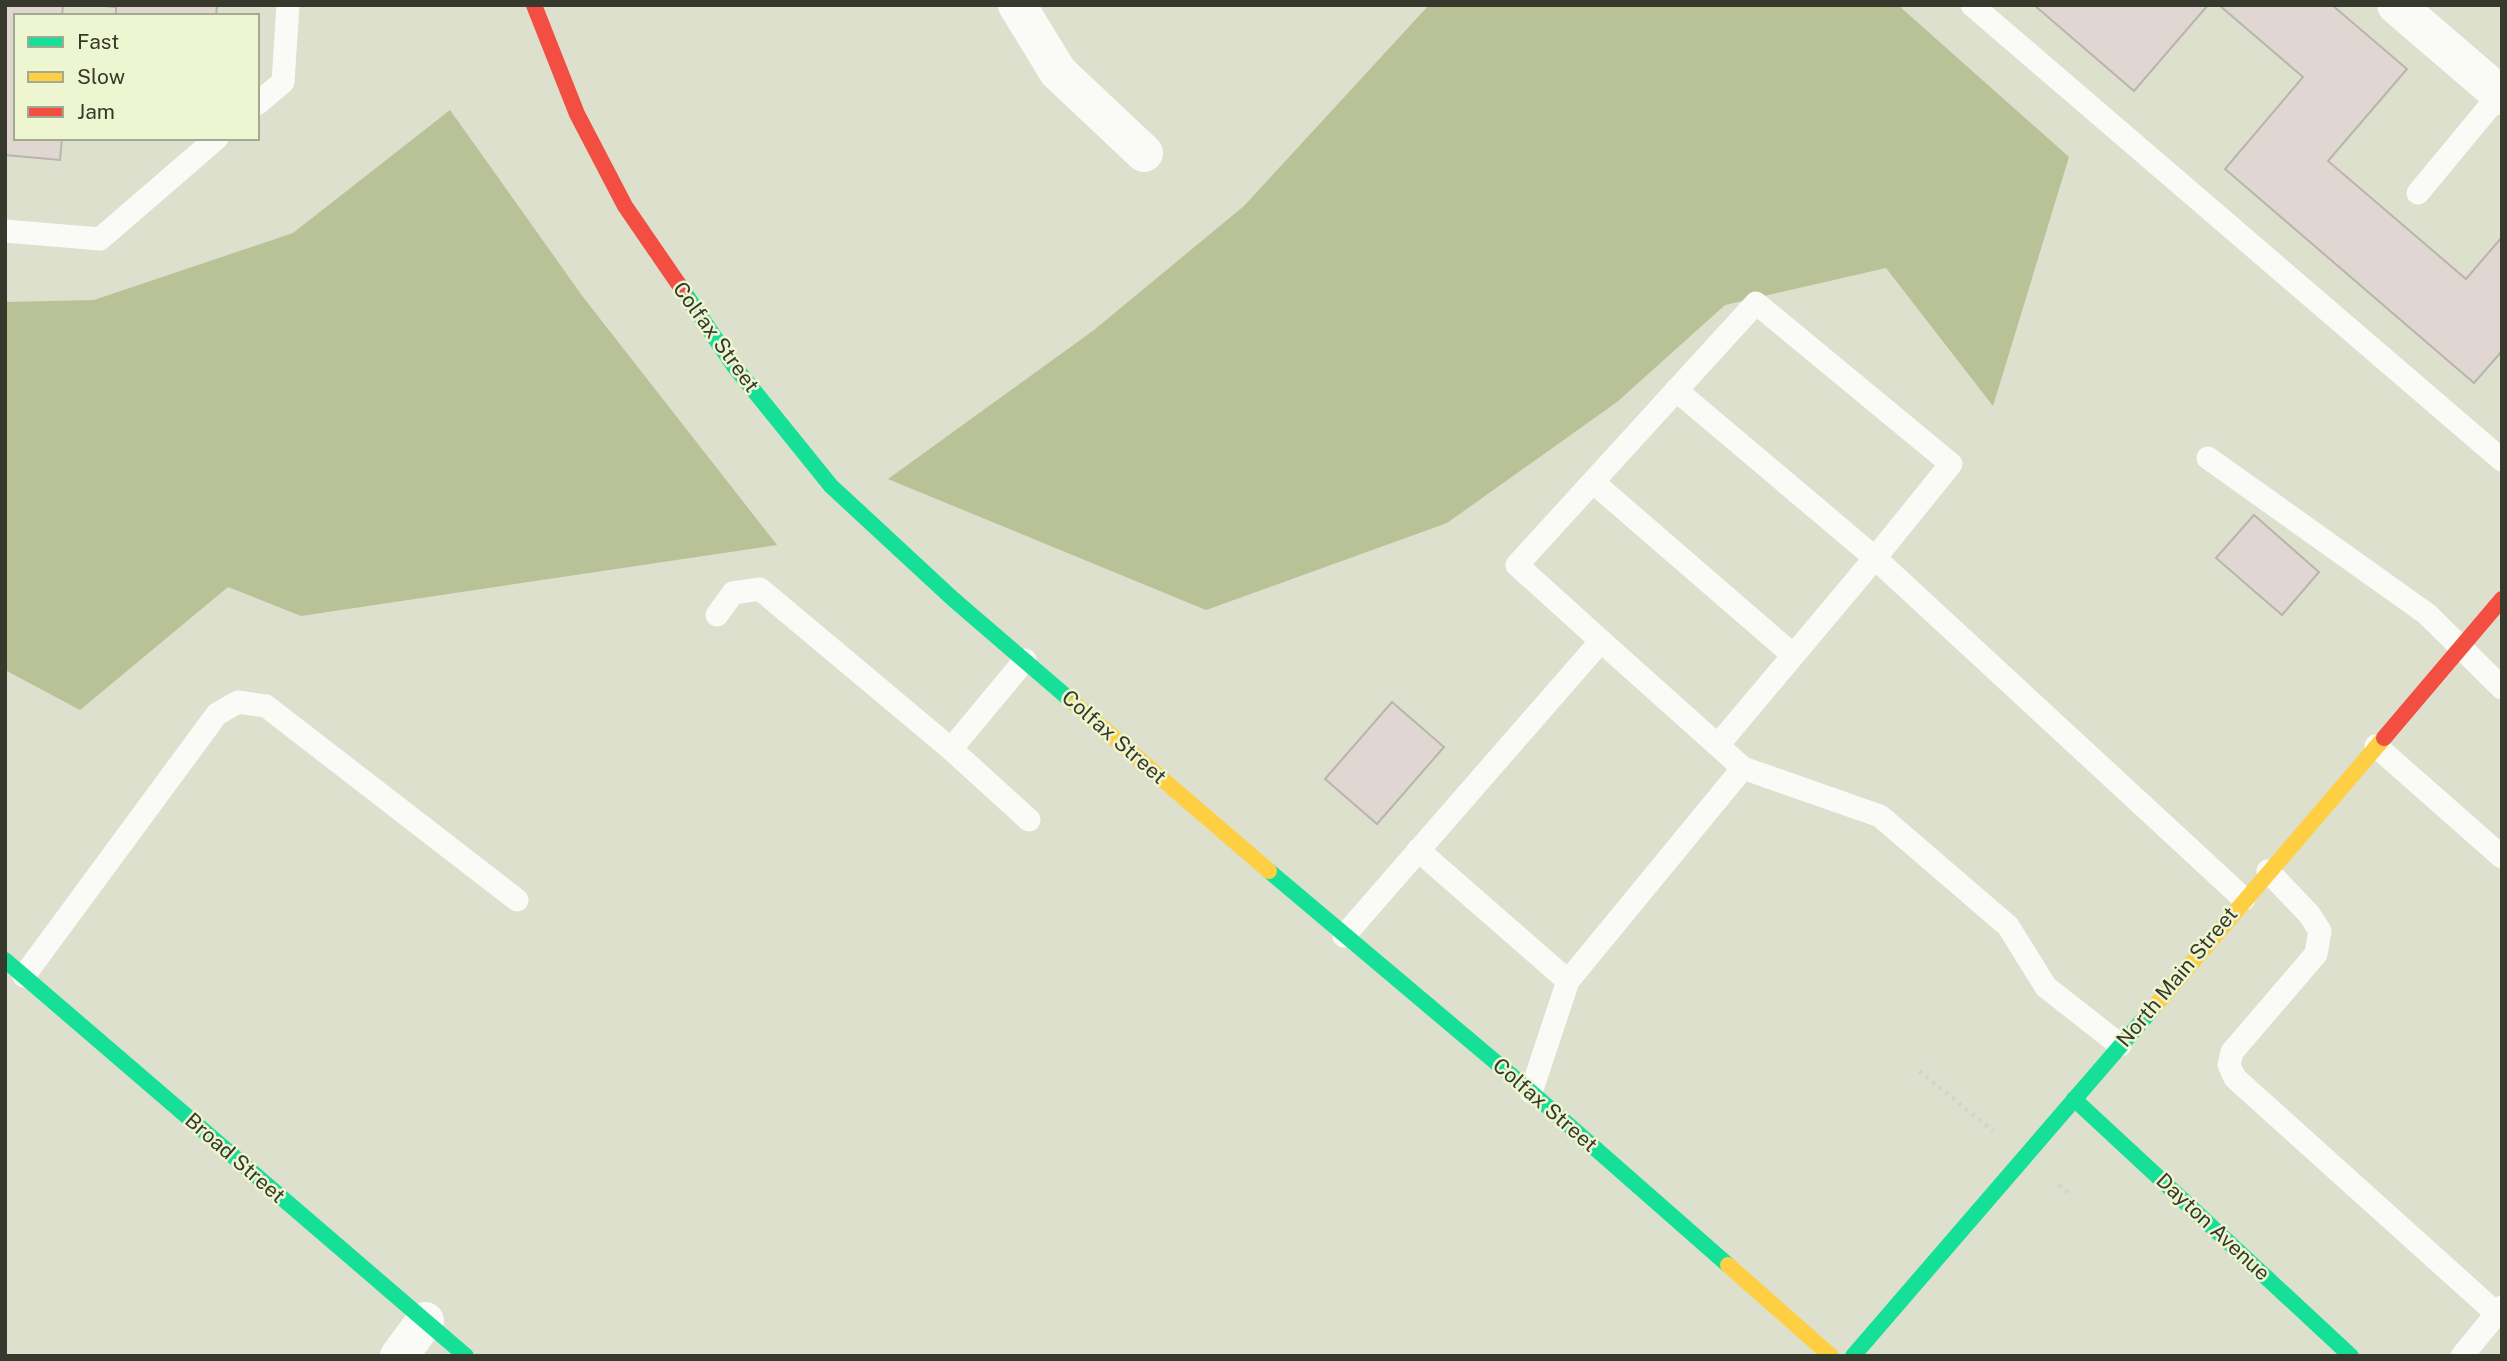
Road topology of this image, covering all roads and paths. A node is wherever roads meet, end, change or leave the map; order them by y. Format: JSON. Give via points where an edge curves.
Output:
{"nodes":[{"id":1,"x":288,"y":5,"type":"edge"},
{"id":2,"x":1017,"y":5,"type":"edge"},
{"id":3,"x":1972,"y":5,"type":"edge"},
{"id":4,"x":2396,"y":5,"type":"edge"},
{"id":5,"x":540,"y":7,"type":"edge"},
{"id":6,"x":2501,"y":95,"type":"edge"},
{"id":7,"x":259,"y":102,"type":"edge"},
{"id":8,"x":216,"y":140,"type":"edge"},
{"id":9,"x":1144,"y":153,"type":"dead end"},
{"id":10,"x":2418,"y":193,"type":"dead end"},
{"id":11,"x":5,"y":231,"type":"edge"},
{"id":12,"x":1676,"y":390,"type":"junction"},
{"id":13,"x":2208,"y":458,"type":"dead end"},
{"id":14,"x":2502,"y":460,"type":"edge"},
{"id":15,"x":1594,"y":482,"type":"junction"},
{"id":16,"x":1875,"y":558,"type":"junction"},
{"id":17,"x":2502,"y":599,"type":"edge"},
{"id":18,"x":717,"y":615,"type":"dead end"},
{"id":19,"x":1601,"y":641,"type":"junction"},
{"id":20,"x":2461,"y":648,"type":"junction"},
{"id":21,"x":1793,"y":656,"type":"junction"},
{"id":22,"x":1025,"y":660,"type":"junction"},
{"id":23,"x":2502,"y":688,"type":"edge"},
{"id":24,"x":1718,"y":746,"type":"junction"},
{"id":25,"x":2376,"y":746,"type":"junction"},
{"id":26,"x":951,"y":749,"type":"junction"},
{"id":27,"x":1744,"y":768,"type":"junction"},
{"id":28,"x":1029,"y":820,"type":"dead end"},
{"id":29,"x":1418,"y":850,"type":"junction"},
{"id":30,"x":2502,"y":857,"type":"edge"},
{"id":31,"x":2268,"y":871,"type":"junction"},
{"id":32,"x":2244,"y":899,"type":"junction"},
{"id":33,"x":517,"y":900,"type":"dead end"},
{"id":34,"x":1344,"y":936,"type":"junction"},
{"id":35,"x":5,"y":960,"type":"edge"},
{"id":36,"x":24,"y":976,"type":"junction"},
{"id":37,"x":1568,"y":981,"type":"junction"},
{"id":38,"x":2120,"y":1045,"type":"junction"},
{"id":39,"x":1919,"y":1071,"type":"dead end"},
{"id":40,"x":1531,"y":1092,"type":"junction"},
{"id":41,"x":2074,"y":1099,"type":"junction"},
{"id":42,"x":1999,"y":1136,"type":"dead end"},
{"id":43,"x":2055,"y":1182,"type":"dead end"},
{"id":44,"x":2069,"y":1193,"type":"dead end"},
{"id":45,"x":2499,"y":1310,"type":"edge"},
{"id":46,"x":425,"y":1321,"type":"junction"},
{"id":47,"x":2340,"y":1352,"type":"edge"},
{"id":48,"x":399,"y":1356,"type":"edge"},
{"id":49,"x":466,"y":1356,"type":"edge"},
{"id":50,"x":1831,"y":1356,"type":"edge"},
{"id":51,"x":1853,"y":1356,"type":"edge"},
{"id":52,"x":2462,"y":1356,"type":"edge"}],
"edges":[{"from":1,"to":7,"type":"lane","via":[[283,82]]},
{"from":2,"to":9,"type":"street","via":[[1058,72]]},
{"from":3,"to":14,"type":"lane"},
{"from":4,"to":6,"type":"street"},
{"from":5,"to":22,"type":"street","name":"Colfax Street","via":[[577,114],[625,206],[734,366],[831,486]]},
{"from":6,"to":10,"type":"lane"},
{"from":8,"to":11,"type":"lane","via":[[100,239]]},
{"from":12,"to":15,"type":"lane"},
{"from":12,"to":16,"type":"lane"},
{"from":12,"to":16,"type":"lane","via":[[1756,303],[1951,464]]},
{"from":13,"to":20,"type":"lane","via":[[2427,614]]},
{"from":15,"to":19,"type":"lane","via":[[1517,565]]},
{"from":15,"to":21,"type":"lane"},
{"from":16,"to":21,"type":"lane"},
{"from":16,"to":32,"type":"lane"},
{"from":17,"to":20,"type":"street","name":"North Main Street"},
{"from":18,"to":26,"type":"lane","via":[[733,593],[760,589]]},
{"from":19,"to":24,"type":"lane"},
{"from":19,"to":29,"type":"lane"},
{"from":20,"to":23,"type":"lane"},
{"from":20,"to":25,"type":"street","name":"North Main Street"},
{"from":21,"to":24,"type":"lane"},
{"from":22,"to":26,"type":"lane"},
{"from":22,"to":34,"type":"street","name":"Colfax Street"},
{"from":24,"to":27,"type":"lane"},
{"from":25,"to":30,"type":"lane"},
{"from":25,"to":31,"type":"street","name":"North Main Street"},
{"from":26,"to":28,"type":"lane"},
{"from":27,"to":37,"type":"lane"},
{"from":27,"to":38,"type":"lane","via":[[1880,816],[2008,926],[2046,987]]},
{"from":29,"to":34,"type":"lane"},
{"from":29,"to":37,"type":"lane"},
{"from":31,"to":32,"type":"street","name":"North Main Street"},
{"from":31,"to":45,"type":"lane","via":[[2320,931],[2316,954],[2232,1052],[2229,1065],[2235,1078]]},
{"from":32,"to":38,"type":"street","name":"North Main Street"},
{"from":33,"to":36,"type":"lane","via":[[266,706],[238,702],[216,714]]},
{"from":34,"to":40,"type":"street","name":"Colfax Street"},
{"from":35,"to":36,"type":"street","name":"Broad Street"},
{"from":36,"to":46,"type":"street","name":"Broad Street"},
{"from":37,"to":40,"type":"lane"},
{"from":38,"to":41,"type":"street","name":"North Main Street"},
{"from":39,"to":42,"type":"path"},
{"from":40,"to":50,"type":"street","name":"Colfax Street"},
{"from":41,"to":47,"type":"street","name":"Dayton Avenue"},
{"from":41,"to":51,"type":"street","name":"North Main Street"},
{"from":43,"to":44,"type":"path"},
{"from":45,"to":52,"type":"lane"},
{"from":46,"to":48,"type":"street"},
{"from":46,"to":49,"type":"street","name":"Broad Street"}]}
